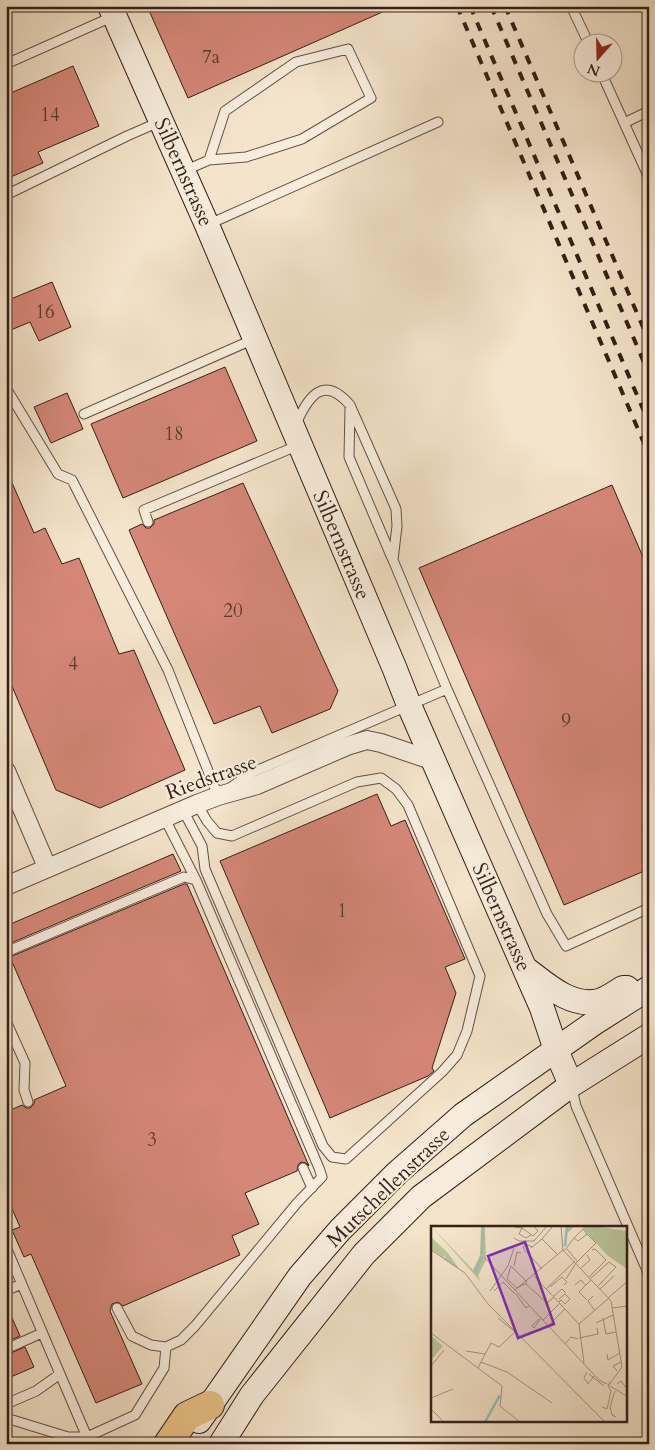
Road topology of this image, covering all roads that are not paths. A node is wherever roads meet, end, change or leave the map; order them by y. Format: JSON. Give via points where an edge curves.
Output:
{"nodes":[{"id":1,"x":571,"y":6,"type":"edge"},
{"id":2,"x":112,"y":11,"type":"edge"},
{"id":3,"x":583,"y":32,"type":"edge"},
{"id":4,"x":6,"y":64,"type":"edge"},
{"id":5,"x":606,"y":82,"type":"edge"},
{"id":6,"x":649,"y":111,"type":"edge"},
{"id":7,"x":161,"y":122,"type":"junction"},
{"id":8,"x":438,"y":122,"type":"dead end"},
{"id":9,"x":624,"y":123,"type":"junction"},
{"id":10,"x":208,"y":160,"type":"junction"},
{"id":11,"x":184,"y":171,"type":"junction"},
{"id":12,"x":649,"y":178,"type":"edge"},
{"id":13,"x":6,"y":195,"type":"edge"},
{"id":14,"x":207,"y":225,"type":"junction"},
{"id":15,"x":254,"y":339,"type":"junction"},
{"id":16,"x":6,"y":388,"type":"edge"},
{"id":17,"x":350,"y":405,"type":"junction"},
{"id":18,"x":84,"y":414,"type":"dead end"},
{"id":19,"x":296,"y":438,"type":"junction"},
{"id":20,"x":148,"y":522,"type":"dead end"},
{"id":21,"x":392,"y":560,"type":"junction"},
{"id":22,"x":447,"y":690,"type":"junction"},
{"id":23,"x":409,"y":704,"type":"junction"},
{"id":24,"x":434,"y":761,"type":"junction"},
{"id":25,"x":8,"y":779,"type":"edge"},
{"id":26,"x":218,"y":796,"type":"junction"},
{"id":27,"x":190,"y":807,"type":"junction"},
{"id":28,"x":164,"y":818,"type":"junction"},
{"id":29,"x":47,"y":868,"type":"junction"},
{"id":30,"x":196,"y":880,"type":"junction"},
{"id":31,"x":6,"y":886,"type":"edge"},
{"id":32,"x":649,"y":908,"type":"edge"},
{"id":33,"x":6,"y":952,"type":"edge"},
{"id":34,"x":524,"y":968,"type":"junction"},
{"id":35,"x":649,"y":987,"type":"edge"},
{"id":36,"x":6,"y":1021,"type":"edge"},
{"id":37,"x":649,"y":1036,"type":"edge"},
{"id":38,"x":556,"y":1050,"type":"junction"},
{"id":39,"x":571,"y":1085,"type":"junction"},
{"id":40,"x":28,"y":1102,"type":"dead end"},
{"id":41,"x":303,"y":1168,"type":"dead end"},
{"id":42,"x":312,"y":1188,"type":"junction"},
{"id":43,"x":6,"y":1246,"type":"edge"},
{"id":44,"x":649,"y":1274,"type":"edge"},
{"id":45,"x":21,"y":1284,"type":"junction"},
{"id":46,"x":6,"y":1291,"type":"edge"},
{"id":47,"x":116,"y":1308,"type":"dead end"},
{"id":48,"x":42,"y":1333,"type":"junction"},
{"id":49,"x":166,"y":1347,"type":"junction"},
{"id":50,"x":6,"y":1349,"type":"edge"},
{"id":51,"x":60,"y":1374,"type":"junction"},
{"id":52,"x":6,"y":1404,"type":"edge"},
{"id":53,"x":210,"y":1405,"type":"junction"},
{"id":54,"x":6,"y":1418,"type":"edge"},
{"id":55,"x":87,"y":1437,"type":"junction"},
{"id":56,"x":168,"y":1444,"type":"edge"},
{"id":57,"x":184,"y":1444,"type":"edge"},
{"id":58,"x":221,"y":1444,"type":"edge"}],
"edges":[{"from":1,"to":3,"type":"lane"},
{"from":2,"to":4,"type":"lane"},
{"from":2,"to":7,"type":"street","name":"Silbernstrasse"},
{"from":5,"to":9,"type":"lane"},
{"from":6,"to":9,"type":"lane"},
{"from":7,"to":11,"type":"street","name":"Silbernstrasse"},
{"from":7,"to":13,"type":"lane"},
{"from":8,"to":14,"type":"lane"},
{"from":9,"to":12,"type":"lane"},
{"from":10,"to":10,"type":"lane","via":[[225,111],[296,62],[348,49],[371,98],[302,139],[246,157]]},
{"from":10,"to":11,"type":"lane"},
{"from":11,"to":14,"type":"street","name":"Silbernstrasse"},
{"from":14,"to":15,"type":"street","name":"Silbernstrasse"},
{"from":15,"to":18,"type":"lane"},
{"from":15,"to":19,"type":"street","name":"Silbernstrasse"},
{"from":16,"to":26,"type":"lane","via":[[58,474],[72,480],[168,670]]},
{"from":17,"to":19,"type":"lane","via":[[333,392],[317,393],[308,400]]},
{"from":17,"to":21,"type":"lane","via":[[348,457]]},
{"from":17,"to":21,"type":"lane","via":[[396,509]]},
{"from":19,"to":20,"type":"lane","via":[[144,510]]},
{"from":19,"to":23,"type":"street","name":"Silbernstrasse"},
{"from":21,"to":22,"type":"lane"},
{"from":22,"to":23,"type":"lane"},
{"from":22,"to":32,"type":"lane","via":[[547,914],[566,946]]},
{"from":23,"to":24,"type":"street","name":"Silbernstrasse"},
{"from":23,"to":26,"type":"lane","via":[[251,773]]},
{"from":24,"to":26,"type":"street","name":"Riedstrasse","via":[[367,740],[257,785]]},
{"from":24,"to":34,"type":"street","name":"Silbernstrasse"},
{"from":25,"to":29,"type":"street"},
{"from":26,"to":27,"type":"street","name":"Riedstrasse"},
{"from":27,"to":27,"type":"lane","via":[[205,869],[324,1146],[332,1157],[346,1159],[456,1056],[467,1031],[480,976],[408,805],[396,789],[381,778],[357,782],[232,836],[217,834]]},
{"from":27,"to":28,"type":"street","name":"Riedstrasse"},
{"from":28,"to":29,"type":"street","name":"Riedstrasse"},
{"from":28,"to":30,"type":"lane"},
{"from":29,"to":31,"type":"street","name":"Riedstrasse"},
{"from":30,"to":33,"type":"lane","via":[[184,877]]},
{"from":30,"to":42,"type":"lane","via":[[319,1168],[322,1177]]},
{"from":34,"to":35,"type":"street","via":[[560,995],[580,1001],[599,1001],[623,988]]},
{"from":34,"to":38,"type":"street","name":"Silbernstrasse"},
{"from":35,"to":38,"type":"street","name":"Mutschellenstrasse"},
{"from":36,"to":40,"type":"lane","via":[[25,1063],[24,1090]]},
{"from":37,"to":39,"type":"street","name":"Mutschellenstrasse"},
{"from":38,"to":39,"type":"street","name":"Silbernstrasse"},
{"from":38,"to":53,"type":"street","name":"Mutschellenstrasse","via":[[463,1115],[396,1173],[340,1230],[300,1276]]},
{"from":39,"to":44,"type":"lane","via":[[576,1106]]},
{"from":39,"to":58,"type":"street","name":"Mutschellenstrasse","via":[[421,1197],[364,1254],[252,1395]]},
{"from":41,"to":42,"type":"lane"},
{"from":42,"to":49,"type":"lane","via":[[195,1326],[181,1340]]},
{"from":43,"to":45,"type":"lane"},
{"from":45,"to":46,"type":"lane"},
{"from":45,"to":48,"type":"lane"},
{"from":47,"to":49,"type":"lane","via":[[132,1336],[151,1346]]},
{"from":48,"to":50,"type":"lane"},
{"from":48,"to":51,"type":"lane"},
{"from":49,"to":55,"type":"lane","via":[[164,1368],[134,1415]]},
{"from":51,"to":52,"type":"lane","via":[[36,1391]]},
{"from":51,"to":55,"type":"lane"},
{"from":53,"to":56,"type":"highway","via":[[187,1416]]},
{"from":53,"to":57,"type":"street","name":"Mutschellenstrasse"},
{"from":54,"to":55,"type":"lane","via":[[68,1438]]}]}
